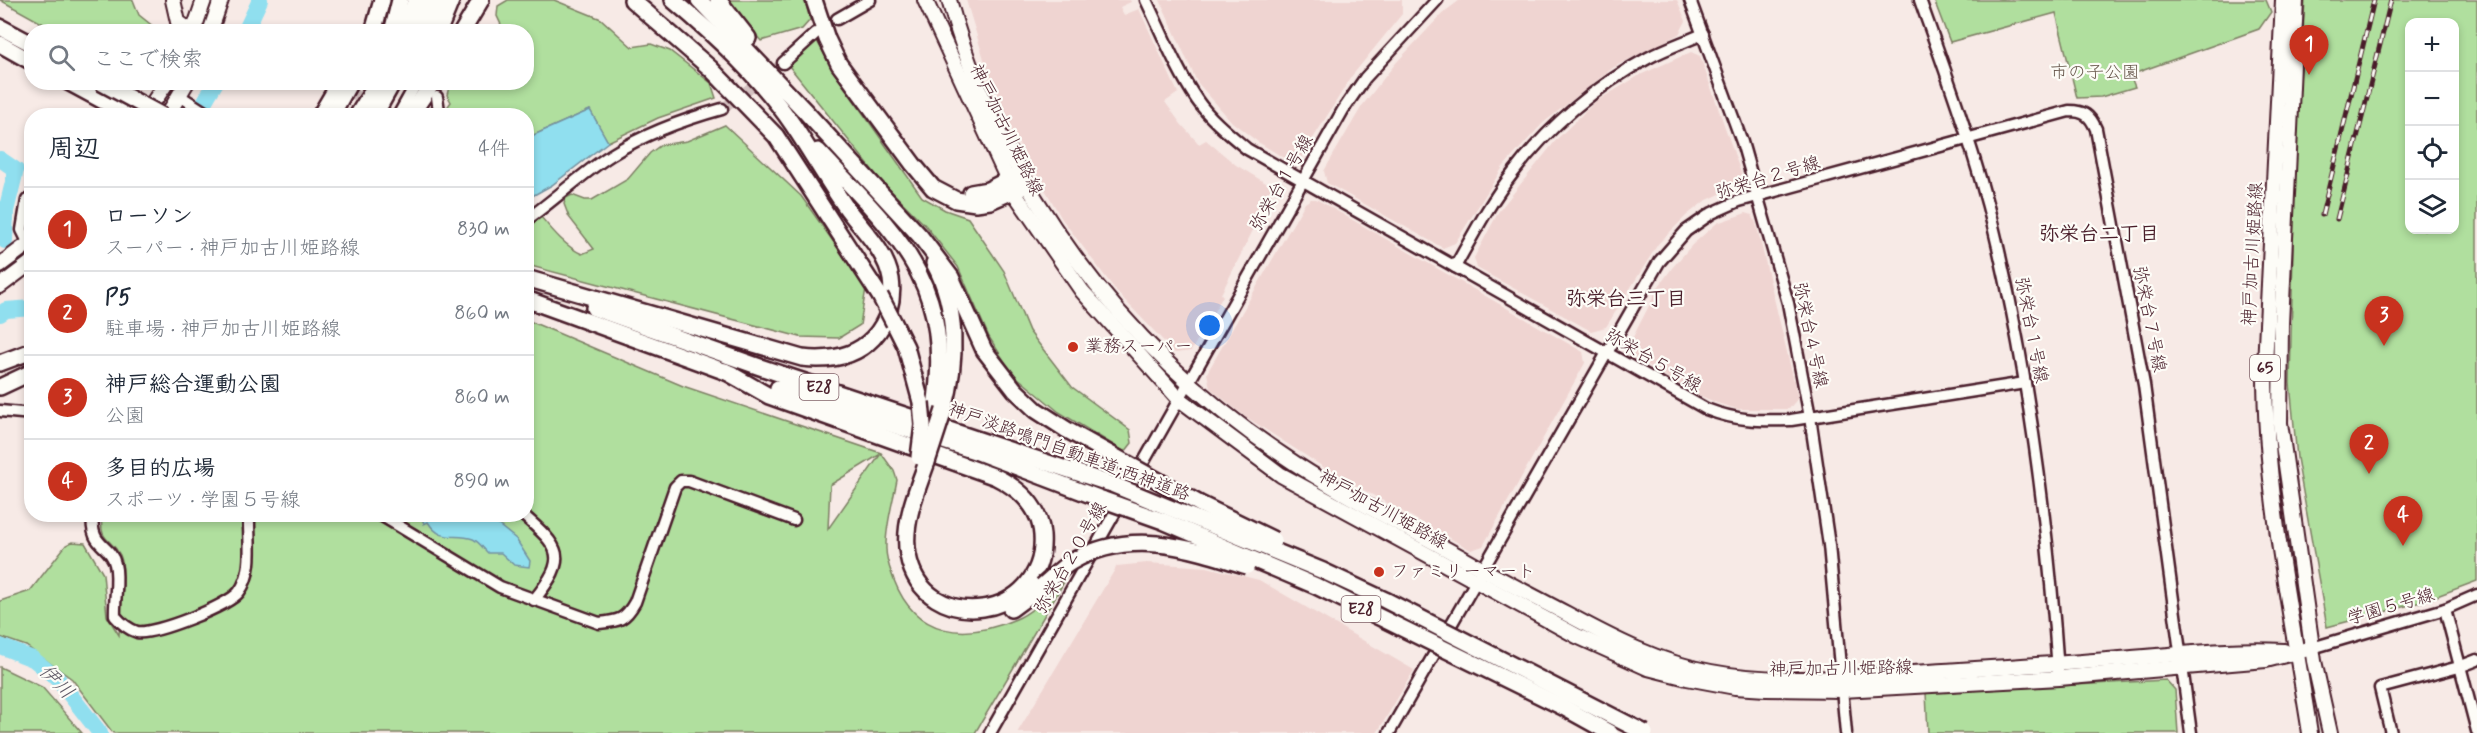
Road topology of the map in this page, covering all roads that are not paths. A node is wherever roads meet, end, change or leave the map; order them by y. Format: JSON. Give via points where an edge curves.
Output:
{"nodes":[{"id":1,"x":173,"y":0,"type":"edge"},
{"id":2,"x":204,"y":0,"type":"edge"},
{"id":3,"x":221,"y":0,"type":"edge"},
{"id":4,"x":382,"y":0,"type":"edge"},
{"id":5,"x":400,"y":0,"type":"edge"},
{"id":6,"x":416,"y":0,"type":"edge"},
{"id":7,"x":430,"y":0,"type":"edge"},
{"id":8,"x":443,"y":0,"type":"edge"},
{"id":9,"x":454,"y":0,"type":"edge"},
{"id":10,"x":481,"y":0,"type":"edge"},
{"id":11,"x":618,"y":0,"type":"edge"},
{"id":12,"x":632,"y":0,"type":"edge"},
{"id":13,"x":673,"y":0,"type":"edge"},
{"id":14,"x":699,"y":0,"type":"edge"},
{"id":15,"x":718,"y":0,"type":"edge"},
{"id":16,"x":814,"y":0,"type":"edge"},
{"id":17,"x":823,"y":0,"type":"edge"},
{"id":18,"x":870,"y":0,"type":"edge"},
{"id":19,"x":926,"y":0,"type":"edge"},
{"id":20,"x":949,"y":0,"type":"edge"},
{"id":21,"x":1146,"y":0,"type":"edge"},
{"id":22,"x":1690,"y":0,"type":"edge"},
{"id":23,"x":1920,"y":0,"type":"edge"},
{"id":24,"x":2283,"y":0,"type":"edge"},
{"id":25,"x":2296,"y":0,"type":"edge"},
{"id":26,"x":1435,"y":1,"type":"edge"},
{"id":27,"x":837,"y":19,"type":"dead end"},
{"id":28,"x":182,"y":24,"type":"edge"},
{"id":29,"x":196,"y":24,"type":"edge"},
{"id":30,"x":213,"y":24,"type":"edge"},
{"id":31,"x":376,"y":24,"type":"edge"},
{"id":32,"x":394,"y":24,"type":"edge"},
{"id":33,"x":406,"y":24,"type":"edge"},
{"id":34,"x":421,"y":24,"type":"edge"},
{"id":35,"x":432,"y":24,"type":"edge"},
{"id":36,"x":444,"y":24,"type":"edge"},
{"id":37,"x":467,"y":24,"type":"edge"},
{"id":38,"x":0,"y":27,"type":"edge"},
{"id":39,"x":816,"y":33,"type":"dead end"},
{"id":40,"x":1703,"y":34,"type":"junction"},
{"id":41,"x":678,"y":39,"type":"junction"},
{"id":42,"x":24,"y":40,"type":"edge"},
{"id":43,"x":0,"y":44,"type":"edge"},
{"id":44,"x":24,"y":58,"type":"edge"},
{"id":45,"x":783,"y":63,"type":"tunnel mouth"},
{"id":46,"x":83,"y":90,"type":"edge"},
{"id":47,"x":115,"y":90,"type":"edge"},
{"id":48,"x":162,"y":90,"type":"edge"},
{"id":49,"x":186,"y":90,"type":"edge"},
{"id":50,"x":332,"y":90,"type":"edge"},
{"id":51,"x":346,"y":90,"type":"edge"},
{"id":52,"x":368,"y":90,"type":"edge"},
{"id":53,"x":373,"y":90,"type":"edge"},
{"id":54,"x":389,"y":90,"type":"edge"},
{"id":55,"x":423,"y":90,"type":"edge"},
{"id":56,"x":425,"y":90,"type":"edge"},
{"id":57,"x":429,"y":90,"type":"edge"},
{"id":58,"x":185,"y":99,"type":"junction"},
{"id":59,"x":116,"y":108,"type":"edge"},
{"id":60,"x":149,"y":108,"type":"edge"},
{"id":61,"x":150,"y":108,"type":"edge"},
{"id":62,"x":174,"y":108,"type":"edge"},
{"id":63,"x":199,"y":108,"type":"edge"},
{"id":64,"x":322,"y":108,"type":"edge"},
{"id":65,"x":336,"y":108,"type":"edge"},
{"id":66,"x":360,"y":108,"type":"edge"},
{"id":67,"x":362,"y":108,"type":"edge"},
{"id":68,"x":378,"y":108,"type":"edge"},
{"id":69,"x":406,"y":108,"type":"edge"},
{"id":70,"x":415,"y":108,"type":"edge"},
{"id":71,"x":438,"y":108,"type":"edge"},
{"id":72,"x":722,"y":109,"type":"tunnel mouth"},
{"id":73,"x":804,"y":110,"type":"junction"},
{"id":74,"x":792,"y":124,"type":"junction"},
{"id":75,"x":776,"y":136,"type":"junction"},
{"id":76,"x":1968,"y":138,"type":"junction"},
{"id":77,"x":1302,"y":181,"type":"junction"},
{"id":78,"x":1017,"y":183,"type":"junction"},
{"id":79,"x":1759,"y":194,"type":"junction"},
{"id":80,"x":847,"y":208,"type":"junction"},
{"id":81,"x":534,"y":214,"type":"edge"},
{"id":82,"x":24,"y":218,"type":"edge"},
{"id":83,"x":24,"y":234,"type":"edge"},
{"id":84,"x":920,"y":236,"type":"junction"},
{"id":85,"x":24,"y":249,"type":"edge"},
{"id":86,"x":0,"y":265,"type":"edge"},
{"id":87,"x":1455,"y":267,"type":"junction"},
{"id":88,"x":24,"y":268,"type":"edge"},
{"id":89,"x":534,"y":282,"type":"edge"},
{"id":90,"x":534,"y":283,"type":"edge"},
{"id":91,"x":0,"y":286,"type":"edge"},
{"id":92,"x":534,"y":302,"type":"edge"},
{"id":93,"x":24,"y":354,"type":"edge"},
{"id":94,"x":1606,"y":354,"type":"junction"},
{"id":95,"x":0,"y":363,"type":"edge"},
{"id":96,"x":725,"y":371,"type":"junction"},
{"id":97,"x":24,"y":376,"type":"edge"},
{"id":98,"x":1188,"y":383,"type":"junction"},
{"id":99,"x":2025,"y":383,"type":"junction"},
{"id":100,"x":0,"y":387,"type":"edge"},
{"id":101,"x":1179,"y":399,"type":"junction"},
{"id":102,"x":934,"y":406,"type":"junction"},
{"id":103,"x":0,"y":411,"type":"edge"},
{"id":104,"x":24,"y":413,"type":"edge"},
{"id":105,"x":1810,"y":417,"type":"junction"},
{"id":106,"x":923,"y":459,"type":"junction"},
{"id":107,"x":794,"y":519,"type":"dead end"},
{"id":108,"x":93,"y":522,"type":"edge"},
{"id":109,"x":249,"y":522,"type":"edge"},
{"id":110,"x":392,"y":522,"type":"edge"},
{"id":111,"x":531,"y":522,"type":"edge"},
{"id":112,"x":1323,"y":571,"type":"junction"},
{"id":113,"x":1288,"y":573,"type":"junction"},
{"id":114,"x":1478,"y":575,"type":"junction"},
{"id":115,"x":2477,"y":595,"type":"edge"},
{"id":116,"x":534,"y":600,"type":"junction"},
{"id":117,"x":2445,"y":609,"type":"junction"},
{"id":118,"x":2312,"y":648,"type":"junction"},
{"id":119,"x":2297,"y":651,"type":"junction"},
{"id":120,"x":2477,"y":660,"type":"edge"},
{"id":121,"x":2182,"y":661,"type":"junction"},
{"id":122,"x":2459,"y":667,"type":"junction"},
{"id":123,"x":2058,"y":671,"type":"junction"},
{"id":124,"x":1841,"y":684,"type":"junction"},
{"id":125,"x":2477,"y":731,"type":"edge"},
{"id":126,"x":990,"y":733,"type":"edge"},
{"id":127,"x":1389,"y":733,"type":"edge"},
{"id":128,"x":1610,"y":733,"type":"edge"},
{"id":129,"x":1645,"y":733,"type":"edge"},
{"id":130,"x":1846,"y":733,"type":"edge"},
{"id":131,"x":2191,"y":733,"type":"edge"},
{"id":132,"x":2310,"y":733,"type":"edge"},
{"id":133,"x":2330,"y":733,"type":"edge"},
{"id":134,"x":2391,"y":733,"type":"edge"}],
"edges":[{"from":1,"to":28,"type":"main road"},
{"from":2,"to":29,"type":"main road"},
{"from":3,"to":30,"type":"main road"},
{"from":4,"to":31,"type":"highway"},
{"from":5,"to":32,"type":"highway"},
{"from":6,"to":33,"type":"highway"},
{"from":7,"to":34,"type":"highway"},
{"from":8,"to":35,"type":"highway"},
{"from":9,"to":36,"type":"street"},
{"from":10,"to":37,"type":"highway"},
{"from":11,"to":41,"type":"highway"},
{"from":12,"to":41,"type":"highway"},
{"from":13,"to":74,"type":"highway","via":[[723,45]]},
{"from":14,"to":73,"type":"highway"},
{"from":15,"to":73,"type":"highway"},
{"from":16,"to":78,"type":"highway","via":[[839,64],[933,188],[970,203],[990,201]]},
{"from":17,"to":78,"type":"highway","via":[[841,53],[894,127],[944,185],[962,193]]},
{"from":18,"to":27,"type":"street"},
{"from":19,"to":78,"type":"main road","name":"神戸加古川姫路線"},
{"from":20,"to":78,"type":"main road","name":"神戸加古川姫路線"},
{"from":21,"to":77,"type":"street","name":"弥栄台５号線","via":[[1198,102],[1247,149]]},
{"from":22,"to":40,"type":"street","name":"弥栄台４号線"},
{"from":23,"to":76,"type":"street","name":"弥栄台１号線"},
{"from":24,"to":119,"type":"main road","name":"神戸加古川姫路線","number":"65","via":[[2265,389],[2270,474]]},
{"from":25,"to":118,"type":"main road","name":"神戸加古川姫路線","number":"65","via":[[2279,408]]},
{"from":26,"to":77,"type":"street","name":"弥栄台１号線","via":[[1365,78]]},
{"from":38,"to":42,"type":"highway"},
{"from":39,"to":45,"type":"street"},
{"from":40,"to":79,"type":"street","name":"弥栄台４号線"},
{"from":40,"to":87,"type":"street","via":[[1626,71],[1581,103],[1545,136],[1513,172]]},
{"from":41,"to":75,"type":"highway"},
{"from":43,"to":44,"type":"highway"},
{"from":46,"to":59,"type":"highway"},
{"from":47,"to":61,"type":"highway","bridge":true},
{"from":48,"to":60,"type":"main road"},
{"from":49,"to":58,"type":"main road"},
{"from":50,"to":64,"type":"street"},
{"from":51,"to":65,"type":"highway"},
{"from":52,"to":66,"type":"highway"},
{"from":53,"to":67,"type":"highway"},
{"from":54,"to":68,"type":"highway"},
{"from":55,"to":69,"type":"street"},
{"from":56,"to":70,"type":"highway"},
{"from":57,"to":71,"type":"street"},
{"from":58,"to":62,"type":"main road"},
{"from":58,"to":63,"type":"street"},
{"from":72,"to":81,"type":"street","via":[[643,136]]},
{"from":73,"to":84,"type":"highway"},
{"from":74,"to":80,"type":"highway"},
{"from":74,"to":102,"type":"highway","via":[[880,217],[915,265],[938,333],[940,369]]},
{"from":75,"to":80,"type":"highway"},
{"from":75,"to":102,"type":"highway","bridge":true,"via":[[880,297]]},
{"from":76,"to":79,"type":"street","name":"弥栄台２号線"},
{"from":76,"to":99,"type":"street","name":"弥栄台１号線","via":[[1994,230]]},
{"from":76,"to":121,"type":"street","name":"弥栄台７号線","via":[[2069,111],[2091,116],[2144,385]]},
{"from":77,"to":87,"type":"street","name":"弥栄台５号線"},
{"from":77,"to":98,"type":"street","name":"弥栄台１号線"},
{"from":78,"to":98,"type":"main road","name":"神戸加古川姫路線","via":[[1126,319]]},
{"from":78,"to":101,"type":"main road","name":"神戸加古川姫路線","via":[[1082,291]]},
{"from":79,"to":94,"type":"street","name":"弥栄台２号線","via":[[1712,213],[1678,239],[1659,262]]},
{"from":79,"to":105,"type":"street","name":"弥栄台４号線","via":[[1788,303]]},
{"from":80,"to":89,"type":"highway","via":[[878,249],[891,277],[892,295],[880,330],[853,354],[837,358],[802,358]]},
{"from":82,"to":83,"type":"street"},
{"from":84,"to":102,"type":"highway","via":[[937,268],[951,320],[952,365]]},
{"from":84,"to":112,"type":"highway","bridge":true,"via":[[951,277],[995,367],[1036,410],[1200,504],[1289,548]]},
{"from":85,"to":86,"type":"main road"},
{"from":87,"to":94,"type":"street","name":"弥栄台５号線"},
{"from":88,"to":91,"type":"main road"},
{"from":90,"to":112,"type":"highway","name":"神戸淡路鳴門自動車道;西神道路","number":"E28","bridge":true,"via":[[760,367],[1114,485]]},
{"from":92,"to":96,"type":"highway","name":"神戸淡路鳴門自動車道;西神道路","number":"E28"},
{"from":93,"to":95,"type":"highway"},
{"from":94,"to":105,"type":"street","name":"弥栄台５号線","via":[[1685,399],[1729,418],[1754,421]]},
{"from":94,"to":114,"type":"street","name":"弥栄台２号線"},
{"from":96,"to":106,"type":"highway","via":[[769,396],[996,477],[1017,489],[1030,503],[1041,525],[1042,555],[1032,577],[1016,595],[982,609],[950,606],[925,589],[918,579],[908,555],[907,529]]},
{"from":96,"to":113,"type":"highway","name":"神戸淡路鳴門自動車道;西神道路","number":"E28","bridge":true,"via":[[975,451],[1163,521]]},
{"from":97,"to":100,"type":"highway"},
{"from":98,"to":101,"type":"street","name":"弥栄台１号線"},
{"from":98,"to":114,"type":"main road","name":"神戸加古川姫路線","via":[[1279,453]]},
{"from":99,"to":105,"type":"street","name":"弥栄台５号線"},
{"from":99,"to":123,"type":"street","name":"弥栄台１号線","via":[[2047,533]]},
{"from":101,"to":114,"type":"main road","name":"神戸加古川姫路線","via":[[1281,475]]},
{"from":101,"to":126,"type":"street","name":"弥栄台２０号線"},
{"from":102,"to":106,"type":"highway","bridge":true},
{"from":102,"to":106,"type":"highway","bridge":true,"via":[[923,425]]},
{"from":103,"to":104,"type":"street"},
{"from":105,"to":124,"type":"street","name":"弥栄台４号線","via":[[1829,545]]},
{"from":106,"to":113,"type":"highway","bridge":true,"via":[[905,502],[897,538],[911,586],[931,606],[945,613],[990,617],[1014,607],[1069,564],[1120,544],[1144,542],[1191,550],[1257,569]]},
{"from":107,"to":116,"type":"street","via":[[681,481],[675,487],[627,615],[599,623]]},
{"from":108,"to":109,"type":"street","via":[[94,536],[116,566],[115,616],[124,626],[139,632],[216,608],[240,591],[249,562]]},
{"from":110,"to":116,"type":"street","via":[[500,587]]},
{"from":111,"to":116,"type":"street","via":[[551,541],[556,554],[554,574]]},
{"from":112,"to":129,"type":"highway","name":"神戸淡路鳴門自動車道;西神道路","number":"E28","bridge":true},
{"from":113,"to":128,"type":"highway","name":"神戸淡路鳴門自動車道;西神道路","number":"E28","bridge":true},
{"from":114,"to":124,"type":"main road","name":"神戸加古川姫路線","via":[[1632,648],[1669,661],[1711,672]]},
{"from":114,"to":127,"type":"street"},
{"from":115,"to":117,"type":"street","name":"学園５号線"},
{"from":117,"to":118,"type":"street","name":"学園５号線"},
{"from":117,"to":122,"type":"street"},
{"from":118,"to":119,"type":"main road","name":"神戸加古川姫路線"},
{"from":118,"to":133,"type":"main road","name":"神戸加古川姫路線","number":"65"},
{"from":119,"to":121,"type":"main road","name":"神戸加古川姫路線","via":[[2266,650]]},
{"from":119,"to":132,"type":"main road","name":"神戸加古川姫路線","number":"65"},
{"from":120,"to":122,"type":"street"},
{"from":121,"to":123,"type":"main road","name":"神戸加古川姫路線"},
{"from":121,"to":131,"type":"street"},
{"from":122,"to":125,"type":"street"},
{"from":122,"to":134,"type":"street","via":[[2380,688]]},
{"from":123,"to":124,"type":"main road","name":"神戸加古川姫路線"},
{"from":124,"to":130,"type":"street","name":"弥栄台４号線"}]}
